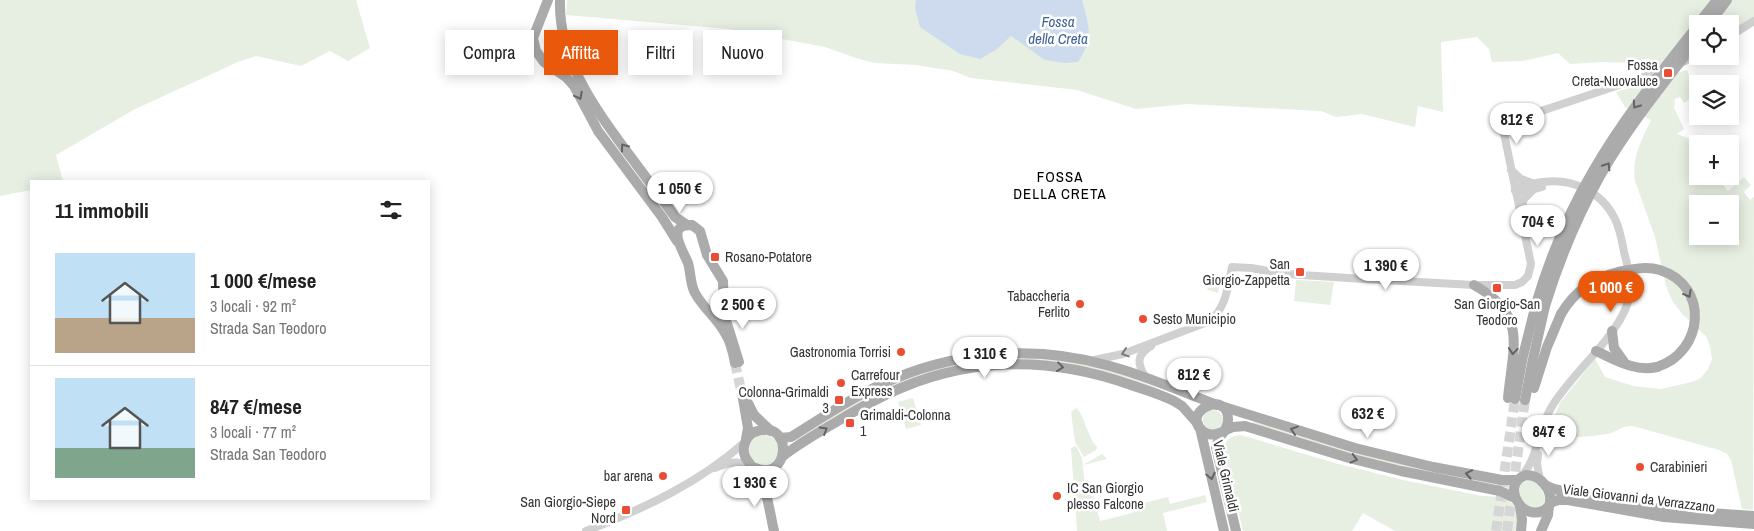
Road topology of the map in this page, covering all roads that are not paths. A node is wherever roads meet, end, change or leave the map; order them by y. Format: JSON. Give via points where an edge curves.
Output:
{"nodes":[{"id":1,"x":548,"y":0,"type":"edge"},
{"id":2,"x":560,"y":0,"type":"edge"},
{"id":3,"x":1717,"y":0,"type":"edge"},
{"id":4,"x":1726,"y":0,"type":"edge"},
{"id":5,"x":1705,"y":15,"type":"edge"},
{"id":6,"x":1715,"y":15,"type":"edge"},
{"id":7,"x":1754,"y":21,"type":"edge"},
{"id":8,"x":1739,"y":30,"type":"edge"},
{"id":9,"x":1689,"y":36,"type":"edge"},
{"id":10,"x":1689,"y":50,"type":"edge"},
{"id":11,"x":1689,"y":60,"type":"edge"},
{"id":12,"x":1510,"y":170,"type":"junction"},
{"id":13,"x":1536,"y":186,"type":"junction"},
{"id":14,"x":1514,"y":190,"type":"junction"},
{"id":15,"x":1520,"y":215,"type":"junction"},
{"id":16,"x":687,"y":225,"type":"junction"},
{"id":17,"x":677,"y":241,"type":"junction"},
{"id":18,"x":1474,"y":285,"type":"junction"},
{"id":19,"x":723,"y":300,"type":"junction"},
{"id":20,"x":1541,"y":305,"type":"junction"},
{"id":21,"x":706,"y":307,"type":"junction"},
{"id":22,"x":1612,"y":330,"type":"junction"},
{"id":23,"x":1159,"y":342,"type":"junction"},
{"id":24,"x":1596,"y":351,"type":"junction"},
{"id":25,"x":1089,"y":360,"type":"junction"},
{"id":26,"x":1626,"y":365,"type":"junction"},
{"id":27,"x":1146,"y":378,"type":"junction"},
{"id":28,"x":1520,"y":400,"type":"junction"},
{"id":29,"x":1219,"y":406,"type":"junction"},
{"id":30,"x":1199,"y":426,"type":"junction"},
{"id":31,"x":771,"y":431,"type":"junction"},
{"id":32,"x":1223,"y":432,"type":"junction"},
{"id":33,"x":1540,"y":434,"type":"junction"},
{"id":34,"x":780,"y":438,"type":"junction"},
{"id":35,"x":745,"y":441,"type":"junction"},
{"id":36,"x":783,"y":456,"type":"junction"},
{"id":37,"x":756,"y":470,"type":"junction"},
{"id":38,"x":704,"y":473,"type":"junction"},
{"id":39,"x":1519,"y":478,"type":"junction"},
{"id":40,"x":1542,"y":482,"type":"junction"},
{"id":41,"x":1518,"y":502,"type":"junction"},
{"id":42,"x":1550,"y":504,"type":"junction"},
{"id":43,"x":1754,"y":516,"type":"edge"},
{"id":44,"x":1754,"y":524,"type":"edge"},
{"id":45,"x":586,"y":531,"type":"edge"},
{"id":46,"x":774,"y":531,"type":"edge"},
{"id":47,"x":1224,"y":531,"type":"edge"},
{"id":48,"x":1236,"y":531,"type":"edge"},
{"id":49,"x":1521,"y":531,"type":"edge"},
{"id":50,"x":1541,"y":531,"type":"edge"}],
"edges":[{"from":1,"to":17,"type":"main road","one_way":true,"via":[[533,38],[536,51],[544,62],[574,86],[595,126]]},
{"from":16,"to":2,"type":"main road","one_way":true,"via":[[675,217],[598,112],[571,62],[562,32]]},
{"from":3,"to":5,"type":"main road"},
{"from":4,"to":6,"type":"main road"},
{"from":7,"to":8,"type":"street"},
{"from":9,"to":20,"type":"main road","one_way":true,"bridge":true,"via":[[1593,170],[1553,251]]},
{"from":20,"to":10,"type":"main road","one_way":true,"bridge":true,"via":[[1572,230],[1601,175]]},
{"from":11,"to":12,"type":"street","via":[[1502,124]]},
{"from":12,"to":13,"type":"street"},
{"from":12,"to":14,"type":"street"},
{"from":13,"to":14,"type":"street","via":[[1524,192]]},
{"from":13,"to":15,"type":"street","via":[[1524,200]]},
{"from":13,"to":22,"type":"street","via":[[1569,184],[1584,188],[1595,194],[1611,212],[1619,228],[1630,278],[1628,302]]},
{"from":14,"to":15,"type":"street"},
{"from":15,"to":18,"type":"street","via":[[1531,264],[1528,276],[1515,285]]},
{"from":16,"to":17,"type":"main road","via":[[677,234]]},
{"from":16,"to":19,"type":"main road","via":[[695,226],[700,232],[704,250],[723,282]]},
{"from":17,"to":21,"type":"main road","via":[[688,264],[695,293]]},
{"from":18,"to":23,"type":"street","via":[[1286,274],[1232,267],[1222,306],[1213,318]]},
{"from":18,"to":28,"type":"main road","one_way":true,"via":[[1497,299],[1509,315],[1513,325]]},
{"from":19,"to":21,"type":"main road","via":[[717,307]]},
{"from":19,"to":21,"type":"main road","via":[[737,362],[725,332]]},
{"from":20,"to":28,"type":"main road","via":[[1523,356]]},
{"from":22,"to":24,"type":"street"},
{"from":22,"to":26,"type":"main road","via":[[1614,348]]},
{"from":23,"to":25,"type":"street","one_way":true,"via":[[1123,354]]},
{"from":23,"to":27,"type":"street","via":[[1144,350],[1139,359]]},
{"from":24,"to":26,"type":"main road"},
{"from":24,"to":33,"type":"street","via":[[1556,399]]},
{"from":25,"to":27,"type":"main road"},
{"from":25,"to":34,"type":"main road","via":[[1010,353],[938,364],[878,386],[791,437]]},
{"from":28,"to":26,"type":"main road","one_way":true,"bridge":true,"via":[[1541,364],[1561,314],[1580,291],[1605,276],[1645,268],[1667,273],[1689,294],[1694,308],[1692,338],[1684,350],[1657,368]]},
{"from":27,"to":29,"type":"main road"},
{"from":29,"to":30,"type":"main road","via":[[1208,405],[1201,410]]},
{"from":29,"to":32,"type":"main road","via":[[1226,411],[1228,418]]},
{"from":39,"to":29,"type":"main road","one_way":true,"via":[[1502,480],[1396,458],[1308,435]]},
{"from":30,"to":32,"type":"main road","via":[[1208,434]]},
{"from":36,"to":30,"type":"main road","name":"Viale Grimaldi","one_way":true,"via":[[864,406],[902,388],[965,369],[1012,364],[1055,366],[1108,376],[1174,401]]},
{"from":30,"to":47,"type":"main road","name":"Viale Grimaldi","one_way":true},
{"from":31,"to":34,"type":"main road"},
{"from":31,"to":35,"type":"main road","via":[[756,431]]},
{"from":31,"to":35,"type":"main road","via":[[754,415],[745,398],[748,428]]},
{"from":32,"to":41,"type":"main road","one_way":true,"via":[[1245,426],[1349,458],[1500,491]]},
{"from":32,"to":48,"type":"main road","via":[[1217,440],[1217,454]]},
{"from":33,"to":39,"type":"street","via":[[1530,466]]},
{"from":33,"to":40,"type":"street","via":[[1537,464]]},
{"from":34,"to":36,"type":"main road","via":[[784,446]]},
{"from":35,"to":37,"type":"main road","via":[[744,456]]},
{"from":35,"to":38,"type":"street"},
{"from":36,"to":37,"type":"main road","via":[[775,466]]},
{"from":37,"to":38,"type":"street","via":[[744,462],[733,462]]},
{"from":37,"to":46,"type":"main road"},
{"from":38,"to":45,"type":"street","via":[[643,507]]},
{"from":39,"to":40,"type":"main road","via":[[1530,475]]},
{"from":39,"to":41,"type":"main road","via":[[1513,491]]},
{"from":40,"to":42,"type":"main road","via":[[1549,493]]},
{"from":40,"to":43,"type":"main road","name":"Viale Giovanni da Verrazzano","via":[[1554,489],[1665,510]]},
{"from":41,"to":42,"type":"main road","via":[[1529,512],[1536,513]]},
{"from":41,"to":49,"type":"main road"},
{"from":42,"to":44,"type":"main road","name":"Viale Giovanni da Verrazzano","via":[[1568,500],[1664,517]]},
{"from":42,"to":50,"type":"main road"}]}
